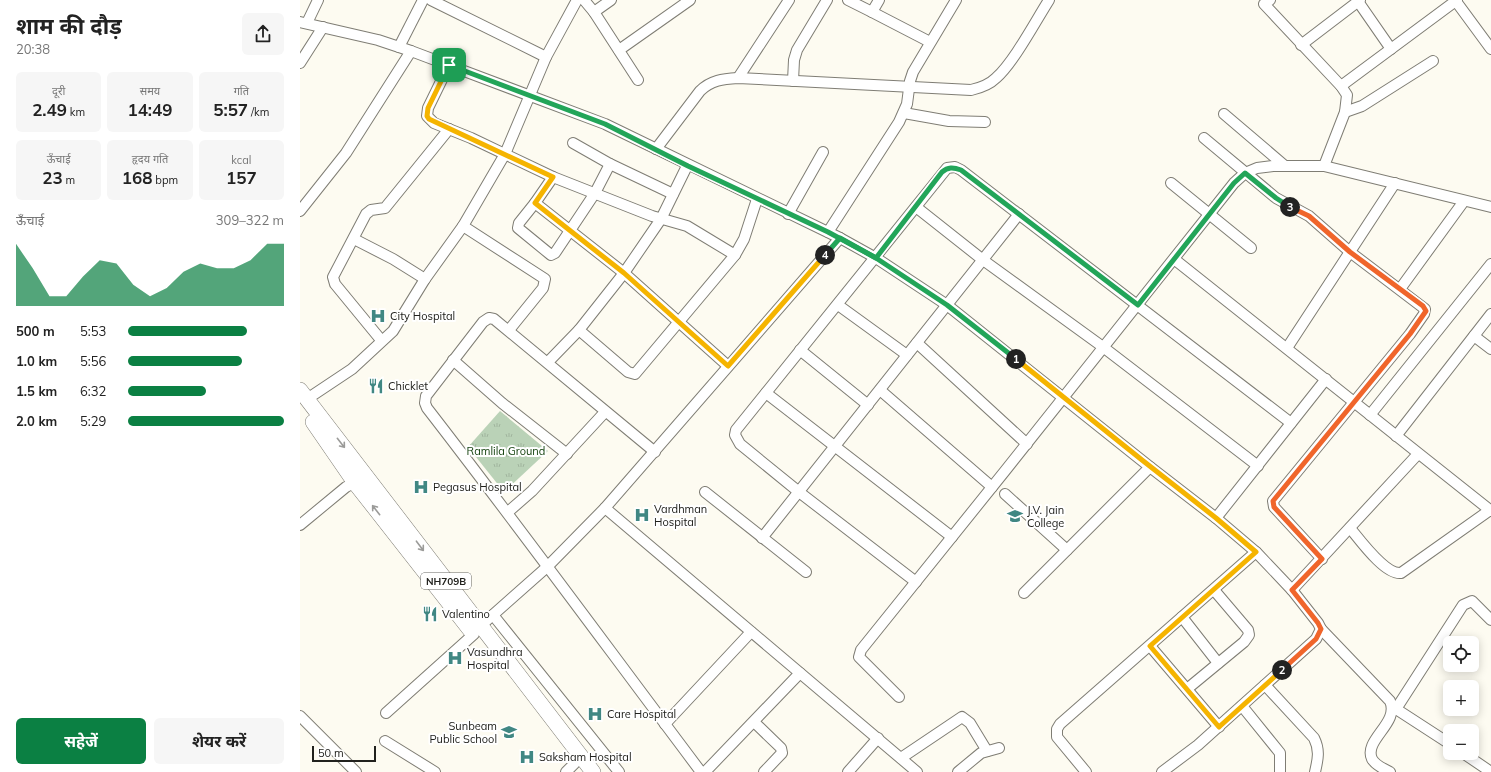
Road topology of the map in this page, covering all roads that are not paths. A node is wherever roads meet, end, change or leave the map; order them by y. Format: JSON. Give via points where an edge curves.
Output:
{"nodes":[{"id":1,"x":318,"y":0,"type":"edge"},
{"id":2,"x":424,"y":0,"type":"edge"},
{"id":3,"x":431,"y":0,"type":"edge"},
{"id":4,"x":577,"y":0,"type":"edge"},
{"id":5,"x":584,"y":0,"type":"edge"},
{"id":6,"x":610,"y":0,"type":"edge"},
{"id":7,"x":690,"y":0,"type":"edge"},
{"id":8,"x":789,"y":0,"type":"edge"},
{"id":9,"x":827,"y":0,"type":"edge"},
{"id":10,"x":848,"y":0,"type":"edge"},
{"id":11,"x":879,"y":0,"type":"edge"},
{"id":12,"x":956,"y":0,"type":"edge"},
{"id":13,"x":1049,"y":0,"type":"edge"},
{"id":14,"x":1358,"y":0,"type":"edge"},
{"id":15,"x":1456,"y":0,"type":"edge"},
{"id":16,"x":1265,"y":1,"type":"edge"},
{"id":17,"x":594,"y":12,"type":"junction"},
{"id":18,"x":872,"y":12,"type":"junction"},
{"id":19,"x":303,"y":22,"type":"edge"},
{"id":20,"x":323,"y":27,"type":"junction"},
{"id":21,"x":930,"y":42,"type":"junction"},
{"id":22,"x":1301,"y":44,"type":"junction"},
{"id":23,"x":1490,"y":45,"type":"edge"},
{"id":24,"x":399,"y":47,"type":"junction"},
{"id":25,"x":1391,"y":49,"type":"junction"},
{"id":26,"x":619,"y":50,"type":"junction"},
{"id":27,"x":411,"y":51,"type":"junction"},
{"id":28,"x":546,"y":57,"type":"junction"},
{"id":29,"x":1433,"y":61,"type":"dead end"},
{"id":30,"x":300,"y":63,"type":"edge"},
{"id":31,"x":449,"y":65,"type":"junction"},
{"id":32,"x":738,"y":78,"type":"junction"},
{"id":33,"x":638,"y":80,"type":"dead end"},
{"id":34,"x":793,"y":81,"type":"junction"},
{"id":35,"x":1341,"y":86,"type":"junction"},
{"id":36,"x":909,"y":87,"type":"junction"},
{"id":37,"x":530,"y":95,"type":"junction"},
{"id":38,"x":1344,"y":112,"type":"junction"},
{"id":39,"x":904,"y":113,"type":"junction"},
{"id":40,"x":1224,"y":114,"type":"dead end"},
{"id":41,"x":985,"y":122,"type":"dead end"},
{"id":42,"x":449,"y":128,"type":"junction"},
{"id":43,"x":1204,"y":138,"type":"dead end"},
{"id":44,"x":573,"y":143,"type":"dead end"},
{"id":45,"x":656,"y":149,"type":"junction"},
{"id":46,"x":822,"y":152,"type":"dead end"},
{"id":47,"x":505,"y":154,"type":"junction"},
{"id":48,"x":610,"y":164,"type":"junction"},
{"id":49,"x":688,"y":166,"type":"junction"},
{"id":50,"x":1285,"y":166,"type":"junction"},
{"id":51,"x":1324,"y":166,"type":"junction"},
{"id":52,"x":1245,"y":173,"type":"junction"},
{"id":53,"x":553,"y":177,"type":"junction"},
{"id":54,"x":1171,"y":183,"type":"dead end"},
{"id":55,"x":1395,"y":184,"type":"junction"},
{"id":56,"x":595,"y":194,"type":"junction"},
{"id":57,"x":674,"y":194,"type":"junction"},
{"id":58,"x":757,"y":199,"type":"junction"},
{"id":59,"x":1464,"y":201,"type":"junction"},
{"id":60,"x":535,"y":203,"type":"junction"},
{"id":61,"x":916,"y":207,"type":"junction"},
{"id":62,"x":1491,"y":207,"type":"edge"},
{"id":63,"x":300,"y":211,"type":"edge"},
{"id":64,"x":788,"y":214,"type":"junction"},
{"id":65,"x":1019,"y":214,"type":"junction"},
{"id":66,"x":1210,"y":214,"type":"junction"},
{"id":67,"x":661,"y":219,"type":"junction"},
{"id":68,"x":463,"y":226,"type":"junction"},
{"id":69,"x":570,"y":230,"type":"junction"},
{"id":70,"x":828,"y":232,"type":"junction"},
{"id":71,"x":840,"y":238,"type":"junction"},
{"id":72,"x":354,"y":239,"type":"junction"},
{"id":73,"x":1251,"y":248,"type":"dead end"},
{"id":74,"x":1350,"y":252,"type":"junction"},
{"id":75,"x":735,"y":255,"type":"junction"},
{"id":76,"x":876,"y":258,"type":"junction"},
{"id":77,"x":1174,"y":259,"type":"junction"},
{"id":78,"x":983,"y":260,"type":"junction"},
{"id":79,"x":1491,"y":264,"type":"edge"},
{"id":80,"x":624,"y":273,"type":"junction"},
{"id":81,"x":425,"y":279,"type":"junction"},
{"id":82,"x":1400,"y":289,"type":"junction"},
{"id":83,"x":838,"y":305,"type":"junction"},
{"id":84,"x":947,"y":305,"type":"junction"},
{"id":85,"x":1138,"y":305,"type":"junction"},
{"id":86,"x":1491,"y":314,"type":"edge"},
{"id":87,"x":679,"y":321,"type":"junction"},
{"id":88,"x":510,"y":330,"type":"junction"},
{"id":89,"x":579,"y":330,"type":"junction"},
{"id":90,"x":1474,"y":336,"type":"junction"},
{"id":91,"x":381,"y":340,"type":"junction"},
{"id":92,"x":917,"y":343,"type":"junction"},
{"id":93,"x":1102,"y":347,"type":"junction"},
{"id":94,"x":1287,"y":348,"type":"junction"},
{"id":95,"x":800,"y":350,"type":"junction"},
{"id":96,"x":1491,"y":350,"type":"edge"},
{"id":97,"x":907,"y":355,"type":"junction"},
{"id":98,"x":453,"y":360,"type":"junction"},
{"id":99,"x":548,"y":362,"type":"junction"},
{"id":100,"x":728,"y":366,"type":"junction"},
{"id":101,"x":1326,"y":379,"type":"junction"},
{"id":102,"x":880,"y":390,"type":"junction"},
{"id":103,"x":766,"y":393,"type":"junction"},
{"id":104,"x":1063,"y":396,"type":"junction"},
{"id":105,"x":302,"y":398,"type":"edge"},
{"id":106,"x":1354,"y":402,"type":"junction"},
{"id":107,"x":868,"y":405,"type":"junction"},
{"id":108,"x":605,"y":412,"type":"junction"},
{"id":109,"x":1370,"y":415,"type":"junction"},
{"id":110,"x":1291,"y":423,"type":"junction"},
{"id":111,"x":1396,"y":436,"type":"junction"},
{"id":112,"x":1027,"y":444,"type":"junction"},
{"id":113,"x":835,"y":446,"type":"junction"},
{"id":114,"x":655,"y":452,"type":"junction"},
{"id":115,"x":568,"y":454,"type":"junction"},
{"id":116,"x":1418,"y":454,"type":"junction"},
{"id":117,"x":1258,"y":466,"type":"junction"},
{"id":118,"x":1150,"y":467,"type":"junction"},
{"id":119,"x":361,"y":479,"type":"junction"},
{"id":120,"x":992,"y":487,"type":"junction"},
{"id":121,"x":705,"y":492,"type":"dead end"},
{"id":122,"x":799,"y":492,"type":"junction"},
{"id":123,"x":1005,"y":494,"type":"dead end"},
{"id":124,"x":605,"y":508,"type":"junction"},
{"id":125,"x":1490,"y":510,"type":"edge"},
{"id":126,"x":508,"y":512,"type":"junction"},
{"id":127,"x":1216,"y":518,"type":"junction"},
{"id":128,"x":300,"y":525,"type":"edge"},
{"id":129,"x":1350,"y":528,"type":"junction"},
{"id":130,"x":952,"y":537,"type":"junction"},
{"id":131,"x":762,"y":538,"type":"junction"},
{"id":132,"x":1067,"y":550,"type":"junction"},
{"id":133,"x":1256,"y":552,"type":"junction"},
{"id":134,"x":1322,"y":559,"type":"junction"},
{"id":135,"x":547,"y":567,"type":"junction"},
{"id":136,"x":806,"y":572,"type":"dead end"},
{"id":137,"x":916,"y":582,"type":"junction"},
{"id":138,"x":1214,"y":590,"type":"junction"},
{"id":139,"x":1292,"y":590,"type":"junction"},
{"id":140,"x":1024,"y":593,"type":"dead end"},
{"id":141,"x":493,"y":615,"type":"junction"},
{"id":142,"x":1182,"y":617,"type":"junction"},
{"id":143,"x":1491,"y":620,"type":"edge"},
{"id":144,"x":1321,"y":629,"type":"junction"},
{"id":145,"x":476,"y":631,"type":"junction"},
{"id":146,"x":751,"y":632,"type":"junction"},
{"id":147,"x":1150,"y":646,"type":"junction"},
{"id":148,"x":1218,"y":663,"type":"junction"},
{"id":149,"x":800,"y":673,"type":"junction"},
{"id":150,"x":1265,"y":685,"type":"junction"},
{"id":151,"x":1187,"y":689,"type":"junction"},
{"id":152,"x":899,"y":697,"type":"dead end"},
{"id":153,"x":1242,"y":706,"type":"junction"},
{"id":154,"x":1394,"y":708,"type":"junction"},
{"id":155,"x":386,"y":713,"type":"dead end"},
{"id":156,"x":300,"y":716,"type":"edge"},
{"id":157,"x":754,"y":722,"type":"junction"},
{"id":158,"x":665,"y":724,"type":"junction"},
{"id":159,"x":1219,"y":727,"type":"junction"},
{"id":160,"x":878,"y":738,"type":"junction"},
{"id":161,"x":1443,"y":740,"type":"edge"},
{"id":162,"x":385,"y":742,"type":"dead end"},
{"id":163,"x":999,"y":748,"type":"dead end"},
{"id":164,"x":987,"y":751,"type":"junction"},
{"id":165,"x":901,"y":758,"type":"junction"},
{"id":166,"x":1473,"y":760,"type":"edge"},
{"id":167,"x":574,"y":769,"type":"edge"},
{"id":168,"x":356,"y":772,"type":"edge"},
{"id":169,"x":434,"y":772,"type":"edge"},
{"id":170,"x":593,"y":772,"type":"edge"},
{"id":171,"x":619,"y":772,"type":"edge"},
{"id":172,"x":701,"y":772,"type":"edge"},
{"id":173,"x":705,"y":772,"type":"edge"},
{"id":174,"x":764,"y":772,"type":"edge"},
{"id":175,"x":848,"y":772,"type":"edge"},
{"id":176,"x":917,"y":772,"type":"edge"},
{"id":177,"x":958,"y":772,"type":"edge"},
{"id":178,"x":1086,"y":772,"type":"edge"},
{"id":179,"x":1162,"y":772,"type":"edge"},
{"id":180,"x":1280,"y":772,"type":"edge"},
{"id":181,"x":1315,"y":772,"type":"edge"},
{"id":182,"x":1390,"y":772,"type":"edge"},
{"id":183,"x":1491,"y":772,"type":"edge"}],
"edges":[{"from":1,"to":19,"type":"street"},
{"from":2,"to":24,"type":"street"},
{"from":3,"to":28,"type":"street"},
{"from":4,"to":28,"type":"street"},
{"from":5,"to":17,"type":"street"},
{"from":6,"to":17,"type":"street"},
{"from":7,"to":26,"type":"street"},
{"from":8,"to":32,"type":"street"},
{"from":9,"to":34,"type":"street","via":[[797,50]]},
{"from":10,"to":18,"type":"street"},
{"from":11,"to":18,"type":"street"},
{"from":12,"to":21,"type":"street"},
{"from":13,"to":36,"type":"street","via":[[1007,66],[983,87],[971,90]]},
{"from":14,"to":22,"type":"street"},
{"from":14,"to":25,"type":"street"},
{"from":15,"to":23,"type":"street"},
{"from":15,"to":25,"type":"street"},
{"from":16,"to":22,"type":"street"},
{"from":17,"to":26,"type":"street"},
{"from":18,"to":21,"type":"street"},
{"from":19,"to":20,"type":"street"},
{"from":20,"to":24,"type":"street"},
{"from":20,"to":30,"type":"street"},
{"from":21,"to":36,"type":"street","via":[[913,72]]},
{"from":22,"to":35,"type":"street"},
{"from":24,"to":27,"type":"street"},
{"from":25,"to":35,"type":"street"},
{"from":26,"to":33,"type":"street"},
{"from":27,"to":31,"type":"street"},
{"from":27,"to":63,"type":"street","via":[[346,153]]},
{"from":28,"to":37,"type":"street"},
{"from":29,"to":38,"type":"street","via":[[1362,106]]},
{"from":31,"to":37,"type":"street"},
{"from":31,"to":42,"type":"street","via":[[428,108],[427,116],[434,123]]},
{"from":32,"to":34,"type":"street"},
{"from":32,"to":45,"type":"street","via":[[708,84]]},
{"from":34,"to":36,"type":"street"},
{"from":35,"to":38,"type":"street","via":[[1347,94]]},
{"from":36,"to":39,"type":"street"},
{"from":37,"to":45,"type":"street","via":[[605,124]]},
{"from":37,"to":47,"type":"street"},
{"from":38,"to":51,"type":"street"},
{"from":39,"to":41,"type":"street","via":[[949,121]]},
{"from":39,"to":70,"type":"street"},
{"from":40,"to":50,"type":"street"},
{"from":42,"to":47,"type":"street"},
{"from":42,"to":72,"type":"street","via":[[385,208],[368,212]]},
{"from":43,"to":52,"type":"street"},
{"from":44,"to":48,"type":"street"},
{"from":45,"to":49,"type":"street"},
{"from":46,"to":64,"type":"street"},
{"from":47,"to":53,"type":"street"},
{"from":47,"to":68,"type":"street"},
{"from":48,"to":56,"type":"street"},
{"from":48,"to":57,"type":"street"},
{"from":49,"to":57,"type":"street"},
{"from":49,"to":58,"type":"street"},
{"from":50,"to":51,"type":"street"},
{"from":50,"to":52,"type":"street"},
{"from":51,"to":55,"type":"street"},
{"from":52,"to":66,"type":"street"},
{"from":52,"to":74,"type":"street","via":[[1284,204],[1309,216]]},
{"from":53,"to":56,"type":"street"},
{"from":53,"to":60,"type":"street"},
{"from":54,"to":66,"type":"street"},
{"from":55,"to":59,"type":"street"},
{"from":55,"to":74,"type":"street"},
{"from":56,"to":67,"type":"street"},
{"from":56,"to":69,"type":"street"},
{"from":57,"to":67,"type":"street"},
{"from":58,"to":64,"type":"street"},
{"from":58,"to":75,"type":"street","via":[[744,239]]},
{"from":59,"to":62,"type":"street"},
{"from":59,"to":82,"type":"street"},
{"from":60,"to":69,"type":"street"},
{"from":60,"to":69,"type":"street","via":[[518,228],[549,255],[555,253]]},
{"from":61,"to":65,"type":"street","via":[[942,172],[955,167]]},
{"from":61,"to":76,"type":"street"},
{"from":61,"to":78,"type":"street"},
{"from":64,"to":70,"type":"street"},
{"from":65,"to":78,"type":"street"},
{"from":65,"to":85,"type":"street"},
{"from":66,"to":73,"type":"street"},
{"from":66,"to":77,"type":"street"},
{"from":67,"to":75,"type":"street","via":[[687,226]]},
{"from":67,"to":80,"type":"street"},
{"from":68,"to":81,"type":"street"},
{"from":68,"to":88,"type":"street","via":[[545,279],[542,288]]},
{"from":69,"to":80,"type":"street"},
{"from":70,"to":71,"type":"street"},
{"from":71,"to":76,"type":"street"},
{"from":71,"to":100,"type":"street"},
{"from":72,"to":81,"type":"street"},
{"from":72,"to":91,"type":"street","via":[[334,274],[333,281]]},
{"from":74,"to":82,"type":"street"},
{"from":74,"to":94,"type":"street"},
{"from":75,"to":87,"type":"street"},
{"from":76,"to":83,"type":"street"},
{"from":76,"to":84,"type":"street"},
{"from":77,"to":85,"type":"street"},
{"from":77,"to":94,"type":"street"},
{"from":78,"to":84,"type":"street"},
{"from":78,"to":93,"type":"street"},
{"from":79,"to":109,"type":"street"},
{"from":80,"to":87,"type":"street"},
{"from":80,"to":89,"type":"street"},
{"from":81,"to":91,"type":"street","via":[[393,331]]},
{"from":82,"to":106,"type":"street","via":[[1426,311]]},
{"from":83,"to":95,"type":"street"},
{"from":83,"to":97,"type":"street"},
{"from":84,"to":92,"type":"street"},
{"from":84,"to":104,"type":"street"},
{"from":85,"to":93,"type":"street"},
{"from":85,"to":110,"type":"street"},
{"from":86,"to":90,"type":"street"},
{"from":87,"to":89,"type":"street","via":[[638,371],[632,374]]},
{"from":87,"to":100,"type":"street"},
{"from":88,"to":98,"type":"street","via":[[489,318]]},
{"from":88,"to":99,"type":"street"},
{"from":89,"to":99,"type":"street"},
{"from":90,"to":96,"type":"street"},
{"from":90,"to":111,"type":"street"},
{"from":91,"to":105,"type":"street","via":[[352,369]]},
{"from":92,"to":97,"type":"street"},
{"from":92,"to":112,"type":"street"},
{"from":93,"to":104,"type":"street"},
{"from":93,"to":117,"type":"street"},
{"from":94,"to":101,"type":"street"},
{"from":95,"to":103,"type":"street"},
{"from":95,"to":107,"type":"street"},
{"from":97,"to":102,"type":"street"},
{"from":98,"to":115,"type":"street","via":[[502,403]]},
{"from":98,"to":126,"type":"street","via":[[426,396],[425,403]]},
{"from":99,"to":108,"type":"street"},
{"from":100,"to":114,"type":"street"},
{"from":101,"to":106,"type":"street"},
{"from":101,"to":110,"type":"street"},
{"from":102,"to":107,"type":"street"},
{"from":102,"to":120,"type":"street"},
{"from":103,"to":113,"type":"street"},
{"from":103,"to":122,"type":"street","via":[[736,430],[736,439]]},
{"from":104,"to":112,"type":"street"},
{"from":104,"to":118,"type":"street"},
{"from":105,"to":119,"type":"highway","number":"NH709B"},
{"from":106,"to":109,"type":"street"},
{"from":106,"to":134,"type":"street","via":[[1273,501],[1274,507]]},
{"from":107,"to":113,"type":"street"},
{"from":108,"to":114,"type":"street"},
{"from":108,"to":115,"type":"street"},
{"from":109,"to":111,"type":"street"},
{"from":110,"to":117,"type":"street"},
{"from":111,"to":116,"type":"street"},
{"from":112,"to":120,"type":"street"},
{"from":113,"to":122,"type":"street"},
{"from":113,"to":130,"type":"street"},
{"from":114,"to":124,"type":"street"},
{"from":115,"to":126,"type":"street"},
{"from":116,"to":125,"type":"street"},
{"from":116,"to":129,"type":"street"},
{"from":117,"to":127,"type":"street"},
{"from":118,"to":127,"type":"street"},
{"from":118,"to":132,"type":"street"},
{"from":119,"to":128,"type":"street","via":[[346,487]]},
{"from":119,"to":145,"type":"highway","number":"NH709B"},
{"from":120,"to":130,"type":"street"},
{"from":121,"to":131,"type":"street"},
{"from":122,"to":131,"type":"street"},
{"from":122,"to":137,"type":"street"},
{"from":123,"to":132,"type":"street"},
{"from":124,"to":135,"type":"street"},
{"from":124,"to":146,"type":"street"},
{"from":125,"to":129,"type":"street","via":[[1396,574],[1387,569]]},
{"from":126,"to":135,"type":"street"},
{"from":127,"to":133,"type":"street"},
{"from":129,"to":134,"type":"street"},
{"from":130,"to":137,"type":"street"},
{"from":131,"to":136,"type":"street"},
{"from":132,"to":140,"type":"street"},
{"from":133,"to":138,"type":"street"},
{"from":133,"to":139,"type":"street"},
{"from":134,"to":139,"type":"street"},
{"from":135,"to":141,"type":"street"},
{"from":135,"to":158,"type":"street"},
{"from":137,"to":152,"type":"street","via":[[859,654],[861,660]]},
{"from":138,"to":142,"type":"street"},
{"from":138,"to":148,"type":"street","via":[[1248,630],[1249,635]]},
{"from":139,"to":144,"type":"street"},
{"from":141,"to":145,"type":"street"},
{"from":141,"to":171,"type":"street"},
{"from":142,"to":147,"type":"street"},
{"from":142,"to":148,"type":"street"},
{"from":143,"to":154,"type":"street","via":[[1472,601],[1463,605]]},
{"from":144,"to":150,"type":"street","via":[[1316,639]]},
{"from":144,"to":154,"type":"street"},
{"from":145,"to":155,"type":"street"},
{"from":145,"to":167,"type":"highway","number":"NH709B"},
{"from":145,"to":170,"type":"highway","number":"NH709B"},
{"from":146,"to":149,"type":"street"},
{"from":146,"to":158,"type":"street"},
{"from":147,"to":151,"type":"street"},
{"from":147,"to":178,"type":"street","via":[[1057,729],[1057,736]]},
{"from":148,"to":151,"type":"street"},
{"from":149,"to":157,"type":"street"},
{"from":149,"to":160,"type":"street"},
{"from":150,"to":153,"type":"street"},
{"from":150,"to":181,"type":"street","via":[[1314,738],[1319,752]]},
{"from":151,"to":159,"type":"street"},
{"from":153,"to":159,"type":"street"},
{"from":153,"to":180,"type":"street","via":[[1280,753]]},
{"from":154,"to":161,"type":"street"},
{"from":154,"to":182,"type":"street","via":[[1371,752],[1377,764]]},
{"from":156,"to":168,"type":"street"},
{"from":157,"to":173,"type":"street"},
{"from":157,"to":174,"type":"street","via":[[781,748],[782,753]]},
{"from":158,"to":172,"type":"street"},
{"from":159,"to":179,"type":"street"},
{"from":160,"to":165,"type":"street"},
{"from":160,"to":175,"type":"street"},
{"from":162,"to":169,"type":"street"},
{"from":163,"to":164,"type":"street"},
{"from":164,"to":165,"type":"street","via":[[970,723],[962,717]]},
{"from":164,"to":177,"type":"street","via":[[976,756]]},
{"from":165,"to":176,"type":"street"},
{"from":166,"to":183,"type":"street"}]}
